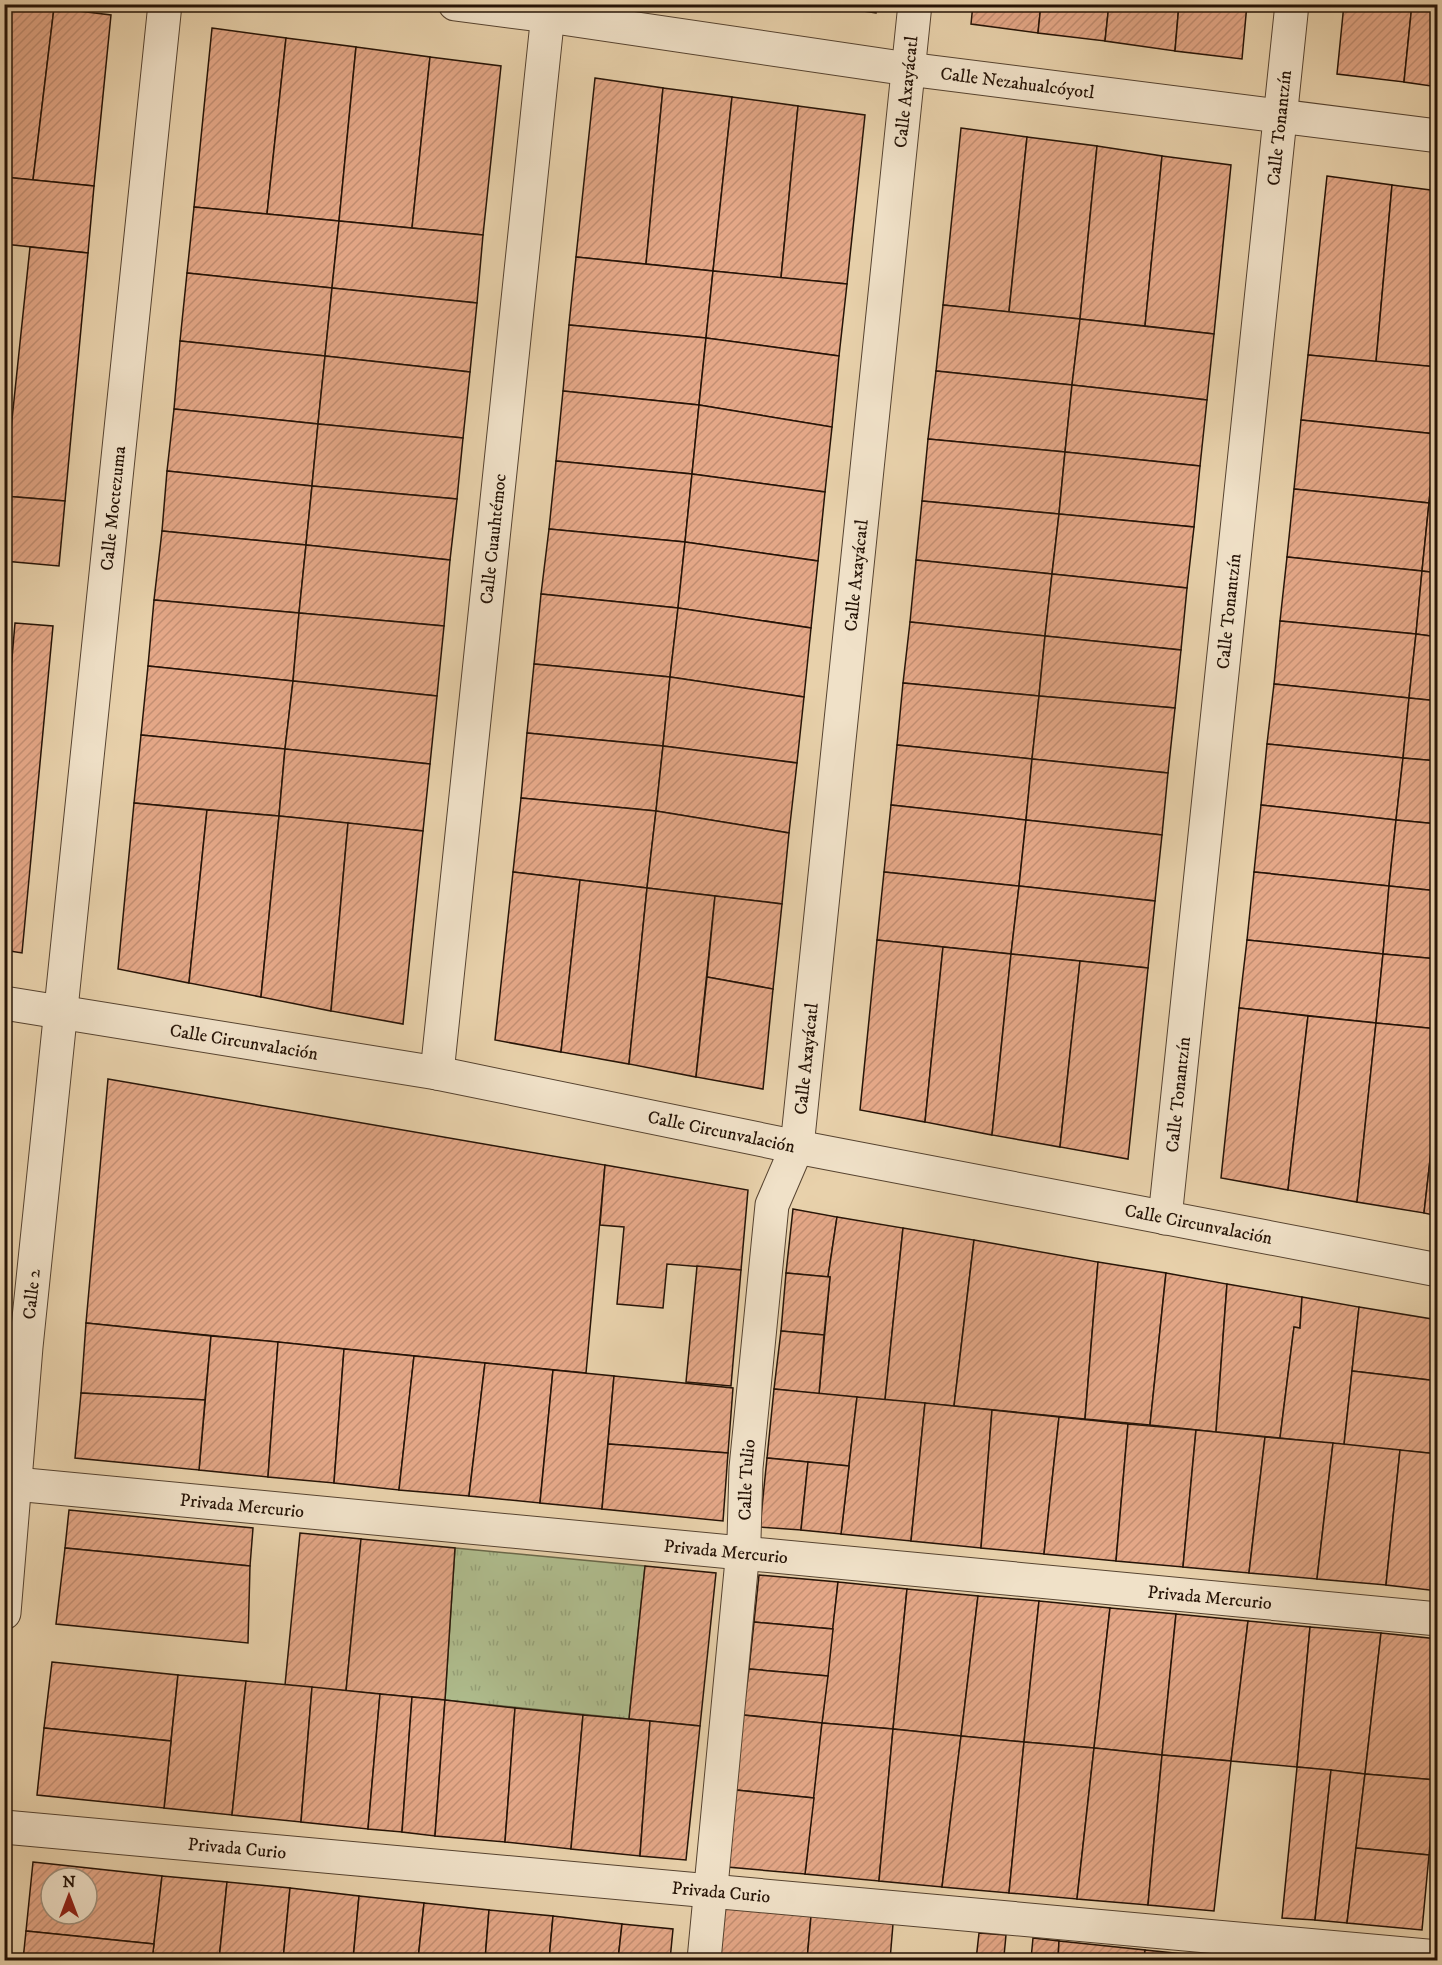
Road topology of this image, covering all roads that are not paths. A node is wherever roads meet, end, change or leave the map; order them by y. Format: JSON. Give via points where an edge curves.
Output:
{"nodes":[{"id":1,"x":165,"y":4,"type":"edge"},
{"id":2,"x":455,"y":4,"type":"edge"},
{"id":3,"x":915,"y":4,"type":"edge"},
{"id":4,"x":1292,"y":4,"type":"edge"},
{"id":5,"x":548,"y":10,"type":"edge"},
{"id":6,"x":908,"y":69,"type":"junction"},
{"id":7,"x":1281,"y":116,"type":"junction"},
{"id":8,"x":1437,"y":136,"type":"edge"},
{"id":9,"x":4,"y":1003,"type":"edge"},
{"id":10,"x":61,"y":1014,"type":"junction"},
{"id":11,"x":437,"y":1073,"type":"junction"},
{"id":12,"x":797,"y":1147,"type":"junction"},
{"id":13,"x":1165,"y":1218,"type":"junction"},
{"id":14,"x":1437,"y":1270,"type":"edge"},
{"id":15,"x":15,"y":1484,"type":"junction"},
{"id":16,"x":743,"y":1552,"type":"junction"},
{"id":17,"x":4,"y":1613,"type":"edge"},
{"id":18,"x":1437,"y":1619,"type":"edge"},
{"id":19,"x":4,"y":1827,"type":"edge"},
{"id":20,"x":710,"y":1892,"type":"junction"},
{"id":21,"x":1437,"y":1957,"type":"edge"},
{"id":22,"x":704,"y":1960,"type":"edge"}],
"edges":[{"from":1,"to":10,"type":"street","name":"Calle Moctezuma"},
{"from":2,"to":5,"type":"street","name":"Calle Nezahualcóyotl"},
{"from":3,"to":6,"type":"street","name":"Calle Axayácatl"},
{"from":4,"to":7,"type":"street","name":"Calle Tonantzín"},
{"from":5,"to":6,"type":"street","name":"Calle Nezahualcóyotl"},
{"from":5,"to":11,"type":"street","name":"Calle Cuauhtémoc"},
{"from":6,"to":7,"type":"street","name":"Calle Nezahualcóyotl"},
{"from":6,"to":12,"type":"street","name":"Calle Axayácatl"},
{"from":7,"to":8,"type":"street","name":"Calle Nezahualcóyotl"},
{"from":7,"to":13,"type":"street","name":"Calle Tonantzín"},
{"from":9,"to":10,"type":"street","name":"Calle Circunvalación"},
{"from":10,"to":11,"type":"street","name":"Calle Circunvalación"},
{"from":10,"to":15,"type":"street","name":"Calle 2"},
{"from":11,"to":12,"type":"street","name":"Calle Circunvalación"},
{"from":12,"to":13,"type":"street","name":"Calle Circunvalación"},
{"from":12,"to":16,"type":"street","name":"Calle Tulio","via":[[772,1205],[746,1468]]},
{"from":13,"to":14,"type":"street","name":"Calle Circunvalación"},
{"from":15,"to":16,"type":"street","name":"Privada Mercurio"},
{"from":15,"to":17,"type":"street","name":"Calle 2"},
{"from":16,"to":18,"type":"street","name":"Privada Mercurio"},
{"from":16,"to":20,"type":"street","name":"Calle Tulio"},
{"from":19,"to":20,"type":"street","name":"Privada Curio"},
{"from":20,"to":21,"type":"street","name":"Privada Curio"},
{"from":20,"to":22,"type":"street","name":"Calle Tulio"}]}
